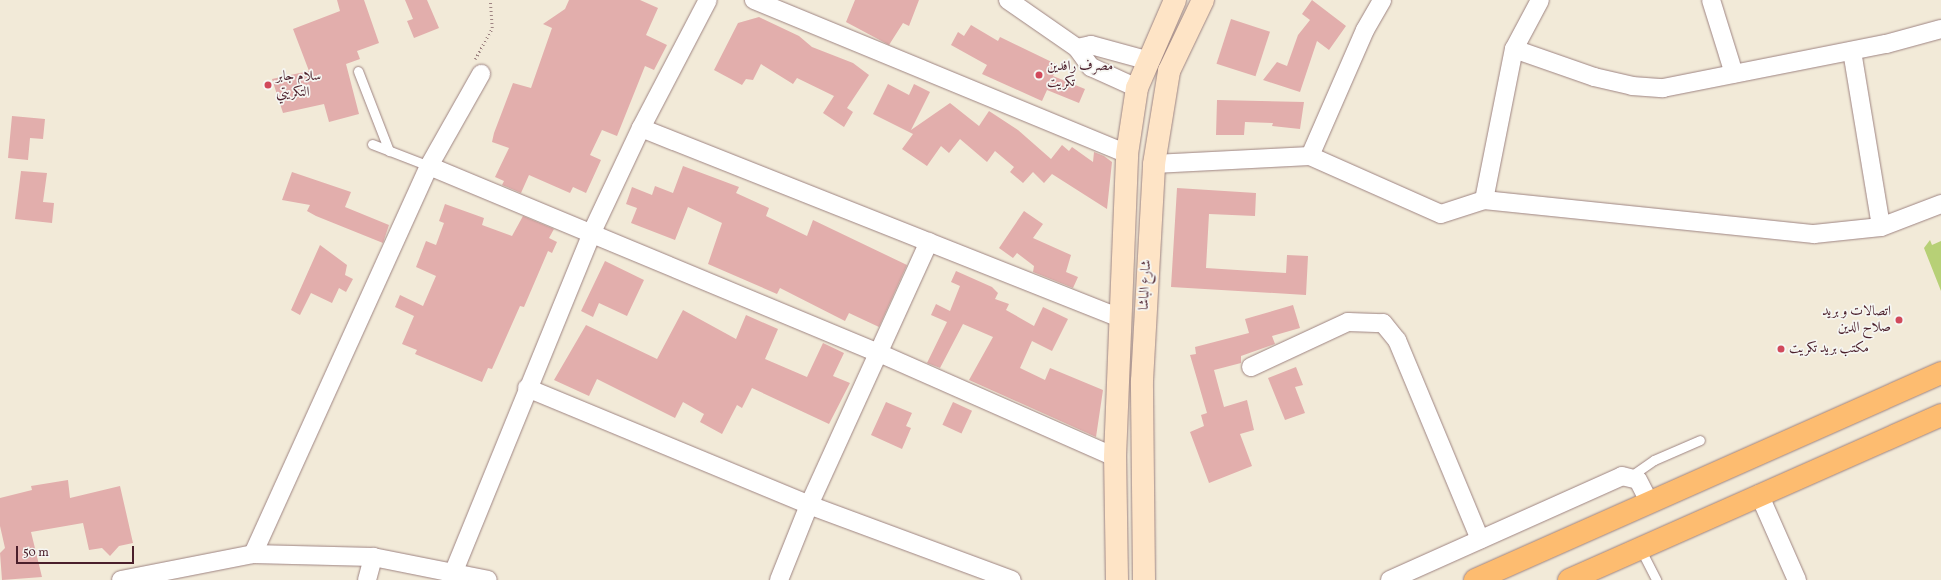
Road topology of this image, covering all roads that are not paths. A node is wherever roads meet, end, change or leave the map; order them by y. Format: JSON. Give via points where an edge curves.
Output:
{"nodes":[{"id":1,"x":708,"y":0,"type":"edge"},
{"id":2,"x":754,"y":0,"type":"edge"},
{"id":3,"x":1008,"y":0,"type":"edge"},
{"id":4,"x":1175,"y":0,"type":"edge"},
{"id":5,"x":1203,"y":0,"type":"edge"},
{"id":6,"x":1382,"y":0,"type":"edge"},
{"id":7,"x":1540,"y":0,"type":"edge"},
{"id":8,"x":1711,"y":0,"type":"edge"},
{"id":9,"x":1941,"y":29,"type":"edge"},
{"id":10,"x":1077,"y":48,"type":"junction"},
{"id":11,"x":1514,"y":49,"type":"junction"},
{"id":12,"x":1852,"y":50,"type":"junction"},
{"id":13,"x":1146,"y":60,"type":"junction"},
{"id":14,"x":358,"y":71,"type":"dead end"},
{"id":15,"x":481,"y":74,"type":"dead end"},
{"id":16,"x":1734,"y":74,"type":"junction"},
{"id":17,"x":1137,"y":88,"type":"junction"},
{"id":18,"x":641,"y":128,"type":"junction"},
{"id":19,"x":372,"y":144,"type":"dead end"},
{"id":20,"x":389,"y":151,"type":"junction"},
{"id":21,"x":1127,"y":154,"type":"junction"},
{"id":22,"x":1310,"y":156,"type":"junction"},
{"id":23,"x":1154,"y":164,"type":"junction"},
{"id":24,"x":428,"y":166,"type":"junction"},
{"id":25,"x":1484,"y":200,"type":"junction"},
{"id":26,"x":1941,"y":204,"type":"edge"},
{"id":27,"x":1881,"y":227,"type":"junction"},
{"id":28,"x":592,"y":232,"type":"junction"},
{"id":29,"x":929,"y":242,"type":"junction"},
{"id":30,"x":1120,"y":318,"type":"junction"},
{"id":31,"x":879,"y":353,"type":"junction"},
{"id":32,"x":1251,"y":367,"type":"dead end"},
{"id":33,"x":1941,"y":373,"type":"edge"},
{"id":34,"x":527,"y":388,"type":"junction"},
{"id":35,"x":1941,"y":416,"type":"edge"},
{"id":36,"x":1700,"y":440,"type":"dead end"},
{"id":37,"x":1115,"y":458,"type":"junction"},
{"id":38,"x":1631,"y":476,"type":"junction"},
{"id":39,"x":1759,"y":494,"type":"junction"},
{"id":40,"x":1649,"y":502,"type":"junction"},
{"id":41,"x":809,"y":505,"type":"junction"},
{"id":42,"x":1480,"y":539,"type":"junction"},
{"id":43,"x":1640,"y":548,"type":"junction"},
{"id":44,"x":253,"y":554,"type":"junction"},
{"id":45,"x":373,"y":557,"type":"junction"},
{"id":46,"x":454,"y":571,"type":"junction"},
{"id":47,"x":121,"y":580,"type":"edge"},
{"id":48,"x":366,"y":580,"type":"edge"},
{"id":49,"x":488,"y":580,"type":"edge"},
{"id":50,"x":779,"y":580,"type":"edge"},
{"id":51,"x":1012,"y":580,"type":"edge"},
{"id":52,"x":1117,"y":580,"type":"edge"},
{"id":53,"x":1144,"y":580,"type":"edge"},
{"id":54,"x":1390,"y":580,"type":"edge"},
{"id":55,"x":1475,"y":580,"type":"edge"},
{"id":56,"x":1568,"y":580,"type":"edge"},
{"id":57,"x":1655,"y":580,"type":"edge"},
{"id":58,"x":1797,"y":580,"type":"edge"}],
"edges":[{"from":1,"to":18,"type":"street"},
{"from":2,"to":21,"type":"street"},
{"from":3,"to":10,"type":"street"},
{"from":4,"to":13,"type":"main road"},
{"from":5,"to":23,"type":"main road","name":"شارع الباشا","via":[[1169,71]]},
{"from":6,"to":22,"type":"street","via":[[1365,30]]},
{"from":7,"to":11,"type":"street"},
{"from":8,"to":16,"type":"street"},
{"from":9,"to":12,"type":"street"},
{"from":10,"to":13,"type":"street","via":[[1091,45]]},
{"from":10,"to":17,"type":"street","via":[[1091,67]]},
{"from":11,"to":16,"type":"street","via":[[1594,78],[1632,86],[1663,88]]},
{"from":11,"to":25,"type":"street"},
{"from":12,"to":16,"type":"street"},
{"from":12,"to":27,"type":"street"},
{"from":13,"to":17,"type":"main road"},
{"from":14,"to":20,"type":"lane"},
{"from":15,"to":24,"type":"street"},
{"from":17,"to":21,"type":"main road"},
{"from":18,"to":28,"type":"street"},
{"from":18,"to":29,"type":"street"},
{"from":19,"to":20,"type":"lane"},
{"from":20,"to":24,"type":"lane"},
{"from":21,"to":30,"type":"main road"},
{"from":22,"to":23,"type":"street"},
{"from":22,"to":25,"type":"street","via":[[1428,211],[1450,214]]},
{"from":23,"to":53,"type":"main road","name":"شارع الباشا","via":[[1142,381]]},
{"from":24,"to":28,"type":"street"},
{"from":24,"to":44,"type":"street"},
{"from":25,"to":27,"type":"street","via":[[1814,234]]},
{"from":26,"to":27,"type":"street"},
{"from":28,"to":31,"type":"street"},
{"from":28,"to":34,"type":"street"},
{"from":29,"to":30,"type":"street"},
{"from":29,"to":31,"type":"street"},
{"from":30,"to":37,"type":"main road"},
{"from":31,"to":37,"type":"street"},
{"from":31,"to":41,"type":"street"},
{"from":32,"to":42,"type":"street","via":[[1348,322],[1383,323],[1397,340]]},
{"from":33,"to":40,"type":"main road"},
{"from":34,"to":41,"type":"street"},
{"from":34,"to":46,"type":"street"},
{"from":35,"to":39,"type":"main road"},
{"from":36,"to":38,"type":"lane","via":[[1654,460]]},
{"from":37,"to":52,"type":"main road"},
{"from":38,"to":40,"type":"street","via":[[1640,484]]},
{"from":38,"to":42,"type":"street","via":[[1622,476]]},
{"from":39,"to":43,"type":"main road"},
{"from":39,"to":58,"type":"street"},
{"from":40,"to":55,"type":"main road"},
{"from":41,"to":50,"type":"street"},
{"from":41,"to":51,"type":"street"},
{"from":42,"to":54,"type":"street"},
{"from":43,"to":56,"type":"main road"},
{"from":43,"to":57,"type":"lane"},
{"from":44,"to":45,"type":"street"},
{"from":44,"to":47,"type":"street"},
{"from":45,"to":46,"type":"street"},
{"from":45,"to":48,"type":"street"},
{"from":46,"to":49,"type":"street"}]}
